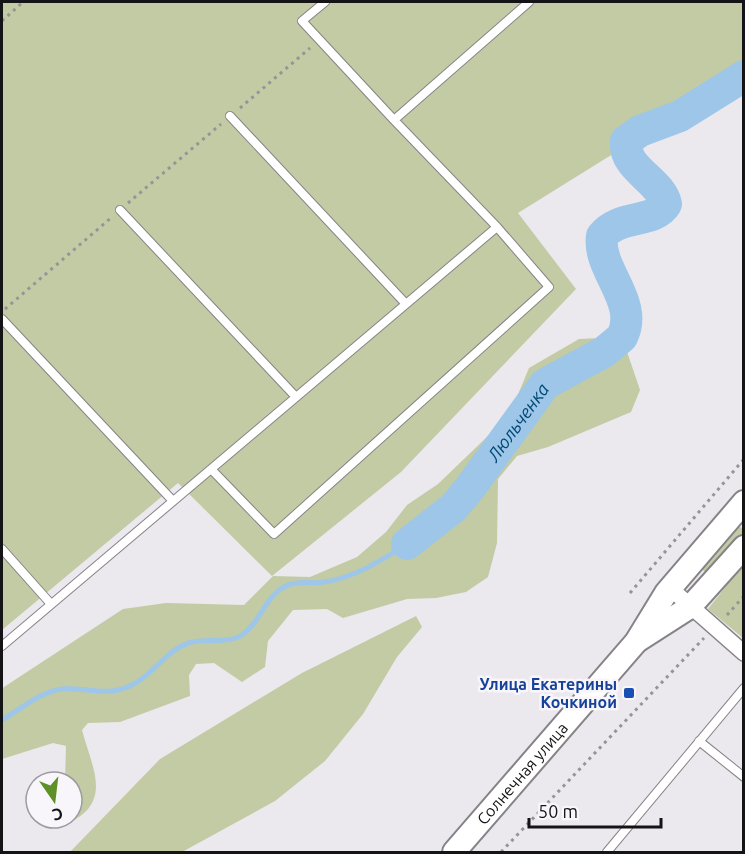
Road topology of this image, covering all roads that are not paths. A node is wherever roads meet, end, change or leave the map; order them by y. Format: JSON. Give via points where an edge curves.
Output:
{"nodes":[{"id":1,"x":325,"y":2,"type":"edge"},
{"id":2,"x":529,"y":2,"type":"edge"},
{"id":3,"x":230,"y":116,"type":"road end"},
{"id":4,"x":394,"y":120,"type":"junction"},
{"id":5,"x":120,"y":210,"type":"road end"},
{"id":6,"x":497,"y":227,"type":"junction"},
{"id":7,"x":406,"y":304,"type":"junction"},
{"id":8,"x":2,"y":319,"type":"edge"},
{"id":9,"x":296,"y":397,"type":"junction"},
{"id":10,"x":212,"y":469,"type":"junction"},
{"id":11,"x":173,"y":501,"type":"junction"},
{"id":12,"x":744,"y":502,"type":"edge"},
{"id":13,"x":744,"y":547,"type":"edge"},
{"id":14,"x":2,"y":549,"type":"edge"},
{"id":15,"x":670,"y":588,"type":"junction"},
{"id":16,"x":51,"y":604,"type":"junction"},
{"id":17,"x":690,"y":607,"type":"junction"},
{"id":18,"x":636,"y":642,"type":"junction"},
{"id":19,"x":2,"y":646,"type":"edge"},
{"id":20,"x":744,"y":653,"type":"edge"},
{"id":21,"x":744,"y":688,"type":"edge"},
{"id":22,"x":699,"y":741,"type":"junction"},
{"id":23,"x":744,"y":777,"type":"edge"},
{"id":24,"x":454,"y":852,"type":"edge"},
{"id":25,"x":607,"y":852,"type":"edge"}],
"edges":[{"from":1,"to":4,"type":"lane","via":[[302,21]]},
{"from":2,"to":4,"type":"lane"},
{"from":3,"to":7,"type":"lane"},
{"from":4,"to":6,"type":"lane"},
{"from":5,"to":9,"type":"lane"},
{"from":6,"to":7,"type":"lane"},
{"from":6,"to":10,"type":"lane","via":[[549,287],[274,534]]},
{"from":7,"to":9,"type":"lane"},
{"from":8,"to":11,"type":"lane"},
{"from":9,"to":10,"type":"lane"},
{"from":10,"to":11,"type":"lane"},
{"from":11,"to":16,"type":"lane"},
{"from":12,"to":15,"type":"main road","name":"Солнечная улица"},
{"from":13,"to":17,"type":"main road","name":"Солнечная улица"},
{"from":14,"to":16,"type":"lane"},
{"from":15,"to":17,"type":"street"},
{"from":15,"to":18,"type":"main road","name":"Солнечная улица"},
{"from":16,"to":19,"type":"lane"},
{"from":17,"to":18,"type":"main road","name":"Солнечная улица"},
{"from":17,"to":20,"type":"street"},
{"from":18,"to":24,"type":"main road","name":"Солнечная улица"},
{"from":21,"to":22,"type":"lane"},
{"from":22,"to":23,"type":"lane"},
{"from":22,"to":25,"type":"lane"}]}
